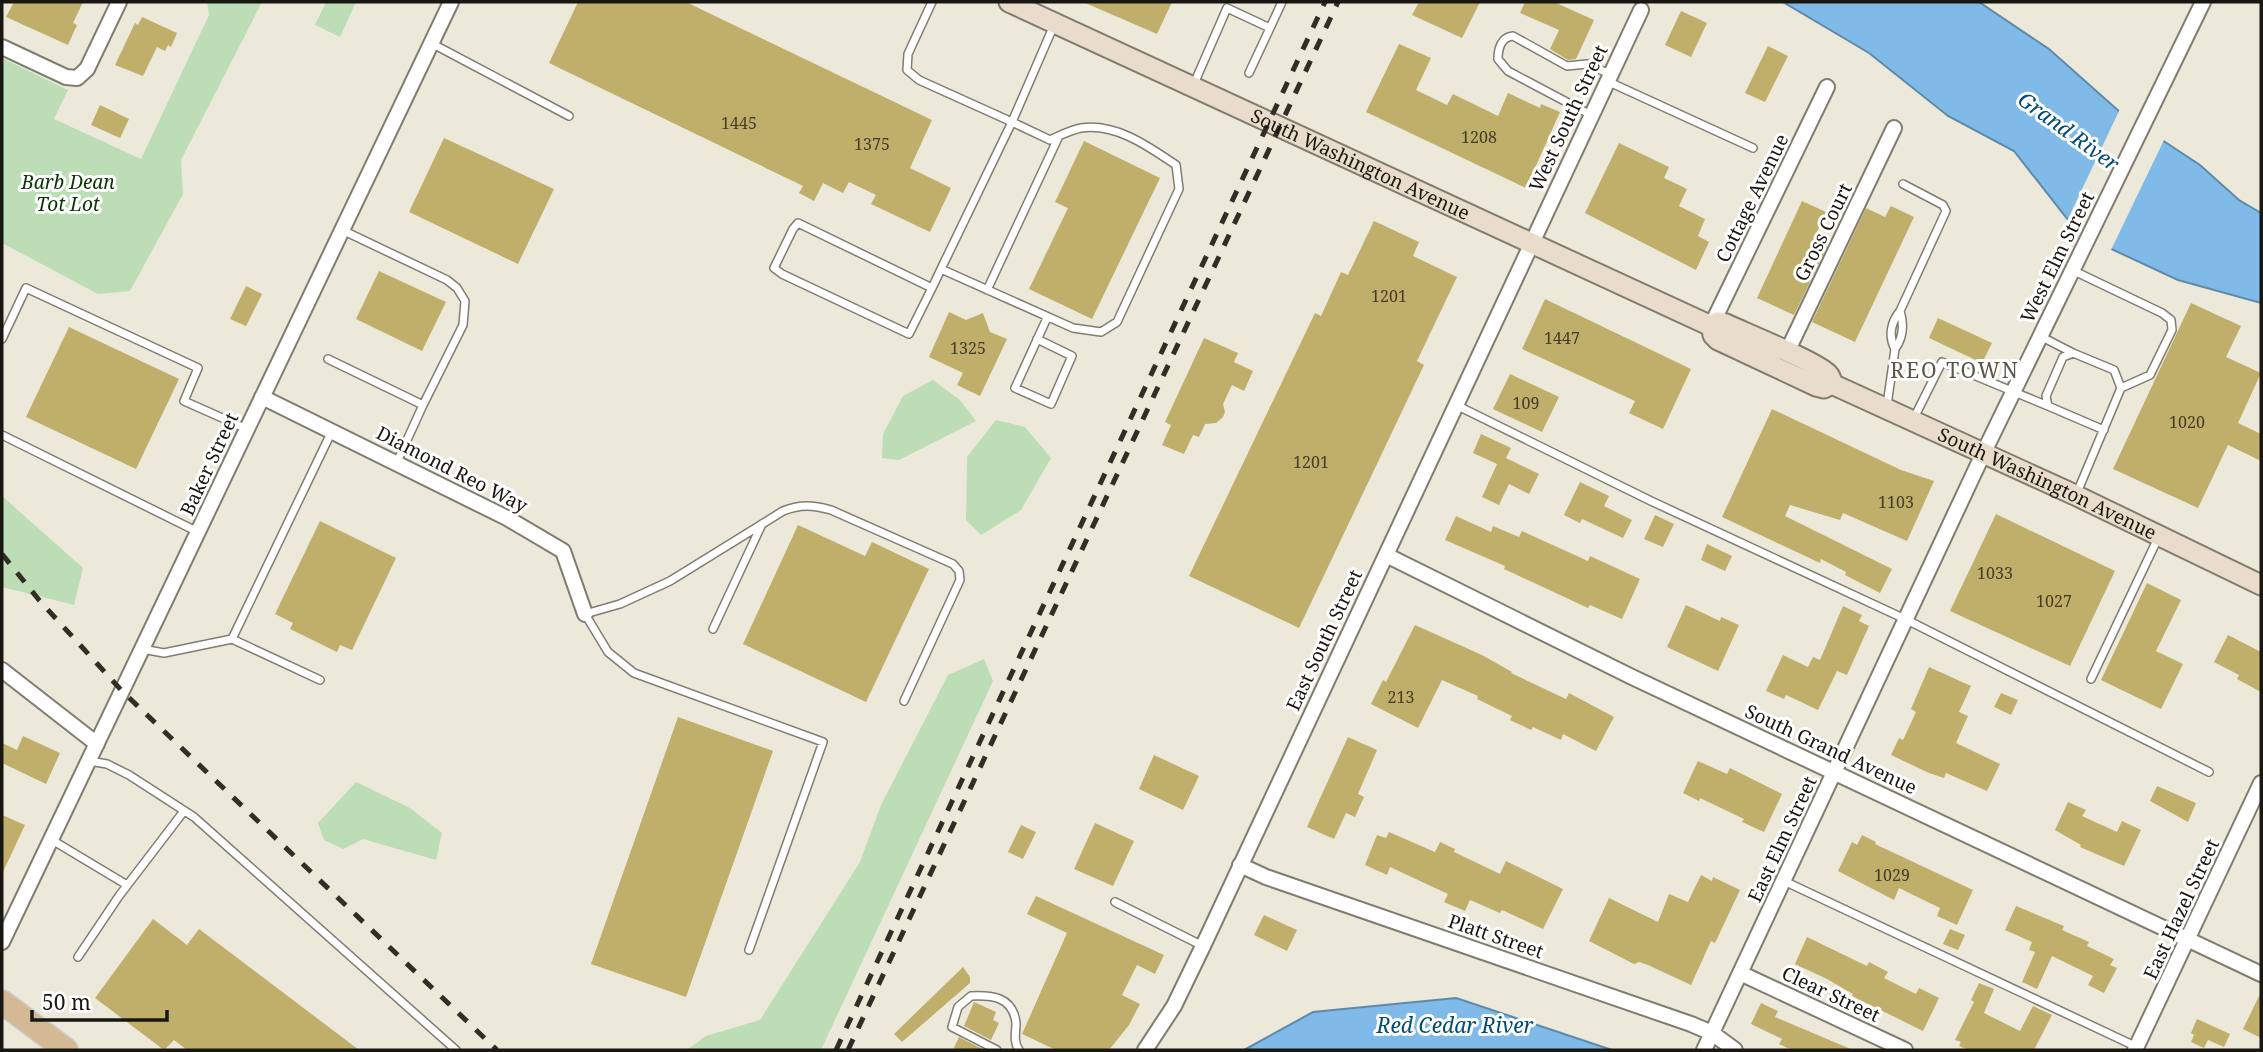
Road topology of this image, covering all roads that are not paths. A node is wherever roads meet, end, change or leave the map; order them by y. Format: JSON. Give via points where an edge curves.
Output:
{"nodes":[{"id":1,"x":118,"y":2,"type":"edge"},
{"id":2,"x":451,"y":2,"type":"edge"},
{"id":3,"x":932,"y":2,"type":"edge"},
{"id":4,"x":1009,"y":2,"type":"edge"},
{"id":5,"x":1282,"y":2,"type":"edge"},
{"id":6,"x":2203,"y":2,"type":"edge"},
{"id":7,"x":1228,"y":5,"type":"edge"},
{"id":8,"x":1641,"y":10,"type":"dead end"},
{"id":9,"x":1055,"y":23,"type":"junction"},
{"id":10,"x":1270,"y":28,"type":"junction"},
{"id":11,"x":431,"y":43,"type":"junction"},
{"id":12,"x":2,"y":47,"type":"edge"},
{"id":13,"x":1249,"y":73,"type":"dead end"},
{"id":14,"x":1609,"y":78,"type":"junction"},
{"id":15,"x":1193,"y":86,"type":"junction"},
{"id":16,"x":1827,"y":87,"type":"dead end"},
{"id":17,"x":1591,"y":115,"type":"junction"},
{"id":18,"x":569,"y":116,"type":"dead end"},
{"id":19,"x":1012,"y":122,"type":"junction"},
{"id":20,"x":1894,"y":128,"type":"dead end"},
{"id":21,"x":1060,"y":136,"type":"junction"},
{"id":22,"x":1753,"y":148,"type":"dead end"},
{"id":23,"x":1903,"y":184,"type":"dead end"},
{"id":24,"x":342,"y":230,"type":"junction"},
{"id":25,"x":1531,"y":242,"type":"junction"},
{"id":26,"x":941,"y":269,"type":"junction"},
{"id":27,"x":2072,"y":270,"type":"junction"},
{"id":28,"x":932,"y":288,"type":"junction"},
{"id":29,"x":987,"y":290,"type":"junction"},
{"id":30,"x":1047,"y":318,"type":"junction"},
{"id":31,"x":1711,"y":326,"type":"junction"},
{"id":32,"x":2040,"y":336,"type":"junction"},
{"id":33,"x":2,"y":339,"type":"edge"},
{"id":34,"x":1037,"y":339,"type":"junction"},
{"id":35,"x":1787,"y":352,"type":"junction"},
{"id":36,"x":2073,"y":353,"type":"junction"},
{"id":37,"x":328,"y":359,"type":"dead end"},
{"id":38,"x":1832,"y":384,"type":"junction"},
{"id":39,"x":2121,"y":388,"type":"junction"},
{"id":40,"x":2014,"y":392,"type":"junction"},
{"id":41,"x":262,"y":397,"type":"junction"},
{"id":42,"x":423,"y":405,"type":"junction"},
{"id":43,"x":1456,"y":405,"type":"junction"},
{"id":44,"x":2048,"y":406,"type":"junction"},
{"id":45,"x":1886,"y":410,"type":"junction"},
{"id":46,"x":1912,"y":422,"type":"junction"},
{"id":47,"x":247,"y":429,"type":"junction"},
{"id":48,"x":332,"y":430,"type":"junction"},
{"id":49,"x":2104,"y":430,"type":"junction"},
{"id":50,"x":2,"y":435,"type":"edge"},
{"id":51,"x":1983,"y":454,"type":"junction"},
{"id":52,"x":397,"y":462,"type":"junction"},
{"id":53,"x":2076,"y":495,"type":"junction"},
{"id":54,"x":763,"y":523,"type":"junction"},
{"id":55,"x":198,"y":532,"type":"junction"},
{"id":56,"x":2160,"y":536,"type":"junction"},
{"id":57,"x":1386,"y":555,"type":"junction"},
{"id":58,"x":2261,"y":584,"type":"edge"},
{"id":59,"x":585,"y":614,"type":"junction"},
{"id":60,"x":1905,"y":619,"type":"junction"},
{"id":61,"x":713,"y":629,"type":"dead end"},
{"id":62,"x":232,"y":639,"type":"junction"},
{"id":63,"x":142,"y":649,"type":"junction"},
{"id":64,"x":2,"y":670,"type":"edge"},
{"id":65,"x":2091,"y":679,"type":"dead end"},
{"id":66,"x":320,"y":680,"type":"dead end"},
{"id":67,"x":904,"y":701,"type":"dead end"},
{"id":68,"x":97,"y":744,"type":"junction"},
{"id":69,"x":89,"y":761,"type":"junction"},
{"id":70,"x":1835,"y":772,"type":"junction"},
{"id":71,"x":2209,"y":772,"type":"dead end"},
{"id":72,"x":2261,"y":783,"type":"edge"},
{"id":73,"x":184,"y":811,"type":"junction"},
{"id":74,"x":52,"y":839,"type":"junction"},
{"id":75,"x":1240,"y":865,"type":"junction"},
{"id":76,"x":1784,"y":881,"type":"junction"},
{"id":77,"x":127,"y":885,"type":"junction"},
{"id":78,"x":1115,"y":902,"type":"dead end"},
{"id":79,"x":2188,"y":939,"type":"junction"},
{"id":80,"x":2,"y":942,"type":"edge"},
{"id":81,"x":1203,"y":946,"type":"junction"},
{"id":82,"x":749,"y":950,"type":"dead end"},
{"id":83,"x":78,"y":957,"type":"dead end"},
{"id":84,"x":1740,"y":973,"type":"junction"},
{"id":85,"x":2261,"y":974,"type":"edge"},
{"id":86,"x":2,"y":1002,"type":"edge"},
{"id":87,"x":1712,"y":1033,"type":"junction"},
{"id":88,"x":2136,"y":1049,"type":"edge"},
{"id":89,"x":66,"y":1050,"type":"edge"},
{"id":90,"x":456,"y":1050,"type":"edge"},
{"id":91,"x":997,"y":1050,"type":"edge"},
{"id":92,"x":1019,"y":1050,"type":"edge"},
{"id":93,"x":1144,"y":1050,"type":"edge"},
{"id":94,"x":1704,"y":1050,"type":"edge"},
{"id":95,"x":1735,"y":1050,"type":"edge"},
{"id":96,"x":1905,"y":1050,"type":"edge"}],
"edges":[{"from":1,"to":12,"type":"street","via":[[87,69],[77,78]]},
{"from":2,"to":11,"type":"street","name":"Baker Street"},
{"from":3,"to":19,"type":"lane","via":[[908,54],[907,70],[919,80]]},
{"from":4,"to":9,"type":"street","name":"South Washington Avenue"},
{"from":5,"to":10,"type":"lane"},
{"from":6,"to":27,"type":"street","name":"West Elm Street"},
{"from":7,"to":10,"type":"lane"},
{"from":7,"to":15,"type":"lane"},
{"from":8,"to":14,"type":"street","name":"West South Street"},
{"from":9,"to":15,"type":"street","name":"South Washington Avenue"},
{"from":9,"to":19,"type":"lane"},
{"from":10,"to":13,"type":"lane"},
{"from":11,"to":18,"type":"lane"},
{"from":11,"to":24,"type":"street","name":"Baker Street"},
{"from":14,"to":17,"type":"street","name":"West South Street"},
{"from":14,"to":17,"type":"lane","via":[[1587,64],[1567,66],[1513,36],[1501,44],[1498,60],[1508,71]]},
{"from":14,"to":22,"type":"lane"},
{"from":15,"to":25,"type":"street","name":"South Washington Avenue"},
{"from":16,"to":31,"type":"street","name":"Cottage Avenue"},
{"from":17,"to":25,"type":"street","name":"West South Street"},
{"from":19,"to":21,"type":"lane","via":[[1049,139]]},
{"from":19,"to":26,"type":"lane"},
{"from":20,"to":35,"type":"street","name":"Gross Court"},
{"from":21,"to":29,"type":"lane"},
{"from":21,"to":30,"type":"lane","via":[[1079,128],[1104,127],[1147,146],[1176,165],[1179,189],[1117,321],[1101,332]]},
{"from":23,"to":45,"type":"lane","via":[[1946,211],[1900,311],[1903,321]]},
{"from":24,"to":41,"type":"street","name":"Baker Street"},
{"from":24,"to":42,"type":"lane","via":[[447,280],[465,301],[463,326]]},
{"from":25,"to":31,"type":"street","name":"South Washington Avenue"},
{"from":25,"to":43,"type":"street","name":"East South Street"},
{"from":26,"to":28,"type":"lane"},
{"from":26,"to":29,"type":"lane"},
{"from":27,"to":32,"type":"street","name":"West Elm Street"},
{"from":27,"to":39,"type":"lane","via":[[2171,320],[2172,330],[2150,375]]},
{"from":28,"to":28,"type":"lane","via":[[798,223],[774,268],[909,334]]},
{"from":29,"to":30,"type":"lane"},
{"from":30,"to":34,"type":"lane"},
{"from":31,"to":35,"type":"street","name":"South Washington Avenue","via":[[1726,324]]},
{"from":31,"to":38,"type":"street","name":"South Washington Avenue","via":[[1718,340],[1816,386]]},
{"from":32,"to":36,"type":"lane"},
{"from":32,"to":40,"type":"street","name":"West Elm Street"},
{"from":33,"to":47,"type":"lane","via":[[26,288],[198,368],[184,401]]},
{"from":34,"to":34,"type":"lane","via":[[1015,388],[1051,404],[1072,356]]},
{"from":35,"to":38,"type":"street","name":"South Washington Avenue","via":[[1825,370]]},
{"from":36,"to":39,"type":"lane","via":[[2114,370]]},
{"from":36,"to":44,"type":"lane","via":[[2063,357],[2046,396]]},
{"from":37,"to":42,"type":"lane"},
{"from":38,"to":45,"type":"street","name":"South Washington Avenue"},
{"from":39,"to":49,"type":"lane"},
{"from":40,"to":44,"type":"lane"},
{"from":40,"to":46,"type":"lane","via":[[1942,362]]},
{"from":40,"to":51,"type":"street","name":"West Elm Street"},
{"from":41,"to":47,"type":"street","name":"Baker Street"},
{"from":41,"to":48,"type":"street","name":"Diamond Reo Way"},
{"from":42,"to":52,"type":"lane"},
{"from":43,"to":57,"type":"street","name":"East South Street"},
{"from":43,"to":60,"type":"lane"},
{"from":44,"to":49,"type":"lane"},
{"from":45,"to":46,"type":"street","name":"South Washington Avenue"},
{"from":46,"to":51,"type":"street","name":"South Washington Avenue"},
{"from":47,"to":55,"type":"street","name":"Baker Street"},
{"from":48,"to":52,"type":"street","name":"Diamond Reo Way"},
{"from":48,"to":62,"type":"lane"},
{"from":49,"to":53,"type":"lane"},
{"from":50,"to":55,"type":"lane"},
{"from":51,"to":53,"type":"street","name":"South Washington Avenue"},
{"from":51,"to":60,"type":"street","name":"East Elm Street"},
{"from":52,"to":59,"type":"street","name":"Diamond Reo Way","via":[[563,551]]},
{"from":53,"to":56,"type":"street","name":"South Washington Avenue"},
{"from":54,"to":59,"type":"lane","via":[[670,581]]},
{"from":54,"to":61,"type":"lane"},
{"from":54,"to":67,"type":"lane","via":[[795,506],[810,504],[855,520],[958,570],[960,580]]},
{"from":55,"to":63,"type":"street","name":"Baker Street"},
{"from":56,"to":58,"type":"street","name":"South Washington Avenue"},
{"from":56,"to":65,"type":"lane"},
{"from":57,"to":70,"type":"street","name":"South Grand Avenue"},
{"from":57,"to":75,"type":"street","name":"East South Street"},
{"from":59,"to":82,"type":"lane","via":[[608,652],[634,673],[823,742]]},
{"from":60,"to":70,"type":"street","name":"East Elm Street"},
{"from":60,"to":71,"type":"lane"},
{"from":62,"to":63,"type":"lane","via":[[164,653]]},
{"from":62,"to":66,"type":"lane"},
{"from":63,"to":68,"type":"street","name":"Baker Street"},
{"from":64,"to":68,"type":"street"},
{"from":68,"to":69,"type":"street","name":"Baker Street"},
{"from":69,"to":73,"type":"lane","via":[[129,775]]},
{"from":69,"to":74,"type":"street","name":"Baker Street"},
{"from":70,"to":76,"type":"street","name":"East Elm Street"},
{"from":70,"to":79,"type":"street","name":"South Grand Avenue"},
{"from":72,"to":79,"type":"street","name":"East Hazel Street"},
{"from":73,"to":77,"type":"lane"},
{"from":73,"to":90,"type":"lane"},
{"from":74,"to":77,"type":"lane"},
{"from":74,"to":80,"type":"street","name":"Baker Street"},
{"from":75,"to":81,"type":"street","name":"East South Street"},
{"from":75,"to":87,"type":"street","name":"Platt Street"},
{"from":76,"to":84,"type":"street","name":"East Elm Street"},
{"from":76,"to":88,"type":"lane"},
{"from":77,"to":83,"type":"lane"},
{"from":78,"to":81,"type":"lane"},
{"from":79,"to":85,"type":"street","name":"South Grand Avenue"},
{"from":79,"to":88,"type":"street","name":"East Hazel Street"},
{"from":81,"to":93,"type":"street","name":"East South Street","via":[[1174,1006]]},
{"from":84,"to":87,"type":"street","name":"East Elm Street"},
{"from":84,"to":96,"type":"street","name":"Clear Street"},
{"from":86,"to":89,"type":"main road"},
{"from":87,"to":94,"type":"street","name":"East Elm Street"},
{"from":87,"to":95,"type":"street","name":"Platt Street"},
{"from":91,"to":92,"type":"lane","via":[[952,1027],[958,1007],[971,996],[1000,997],[1010,1005]]}]}
